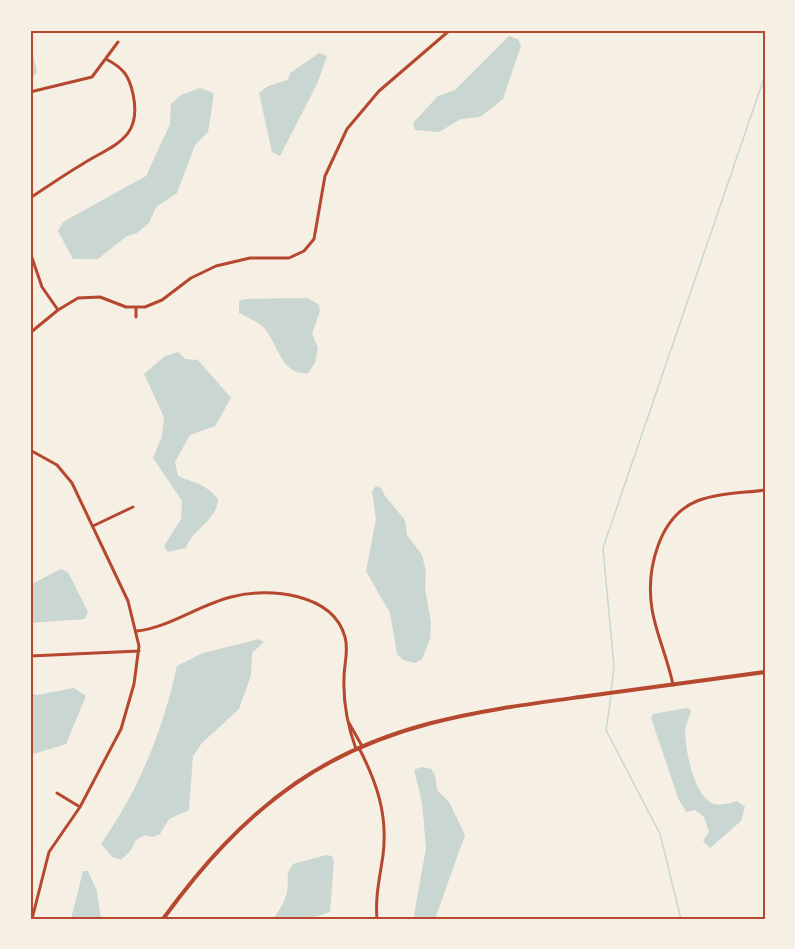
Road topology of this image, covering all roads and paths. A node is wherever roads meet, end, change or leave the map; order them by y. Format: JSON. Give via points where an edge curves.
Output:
{"nodes":[{"id":1,"x":450,"y":30,"type":"edge"},
{"id":2,"x":118,"y":42,"type":"dead end"},
{"id":3,"x":106,"y":59,"type":"junction"},
{"id":4,"x":30,"y":92,"type":"edge"},
{"id":5,"x":30,"y":198,"type":"edge"},
{"id":6,"x":30,"y":252,"type":"edge"},
{"id":7,"x":136,"y":308,"type":"junction"},
{"id":8,"x":57,"y":310,"type":"junction"},
{"id":9,"x":136,"y":317,"type":"dead end"},
{"id":10,"x":30,"y":333,"type":"edge"},
{"id":11,"x":30,"y":450,"type":"edge"},
{"id":12,"x":765,"y":490,"type":"edge"},
{"id":13,"x":133,"y":507,"type":"dead end"},
{"id":14,"x":93,"y":526,"type":"junction"},
{"id":15,"x":137,"y":631,"type":"junction"},
{"id":16,"x":139,"y":651,"type":"junction"},
{"id":17,"x":30,"y":656,"type":"edge"},
{"id":18,"x":765,"y":672,"type":"edge"},
{"id":19,"x":673,"y":685,"type":"junction"},
{"id":20,"x":359,"y":748,"type":"junction"},
{"id":21,"x":57,"y":793,"type":"dead end"},
{"id":22,"x":80,"y":807,"type":"junction"},
{"id":23,"x":32,"y":919,"type":"edge"},
{"id":24,"x":164,"y":919,"type":"edge"},
{"id":25,"x":376,"y":919,"type":"edge"}],
"edges":[{"from":1,"to":7,"type":"street","via":[[379,91],[347,129],[325,176],[314,239],[307,249],[289,258],[250,258],[216,266],[158,302]]},
{"from":2,"to":3,"type":"street"},
{"from":3,"to":4,"type":"street","via":[[92,77]]},
{"from":3,"to":5,"type":"street","via":[[124,70],[130,81],[135,111],[130,130],[113,148]]},
{"from":6,"to":8,"type":"street","via":[[42,287]]},
{"from":7,"to":8,"type":"street","via":[[90,296]]},
{"from":7,"to":9,"type":"street"},
{"from":8,"to":10,"type":"street"},
{"from":11,"to":14,"type":"street","via":[[51,461],[68,477]]},
{"from":12,"to":19,"type":"street","via":[[700,500],[675,516],[663,533],[654,566],[651,603]]},
{"from":13,"to":14,"type":"street"},
{"from":14,"to":15,"type":"street","via":[[128,601]]},
{"from":15,"to":16,"type":"street"},
{"from":15,"to":20,"type":"street","via":[[156,628],[244,594],[276,594],[315,602],[334,617],[345,638],[344,690],[349,723]]},
{"from":16,"to":17,"type":"street"},
{"from":16,"to":22,"type":"street","via":[[121,729]]},
{"from":18,"to":19,"type":"street"},
{"from":19,"to":20,"type":"street","via":[[428,722]]},
{"from":20,"to":24,"type":"street","via":[[297,782],[256,814],[206,863]]},
{"from":20,"to":25,"type":"street","via":[[379,794],[385,823],[376,886]]},
{"from":21,"to":22,"type":"street"},
{"from":22,"to":23,"type":"street","via":[[47,858]]}]}
